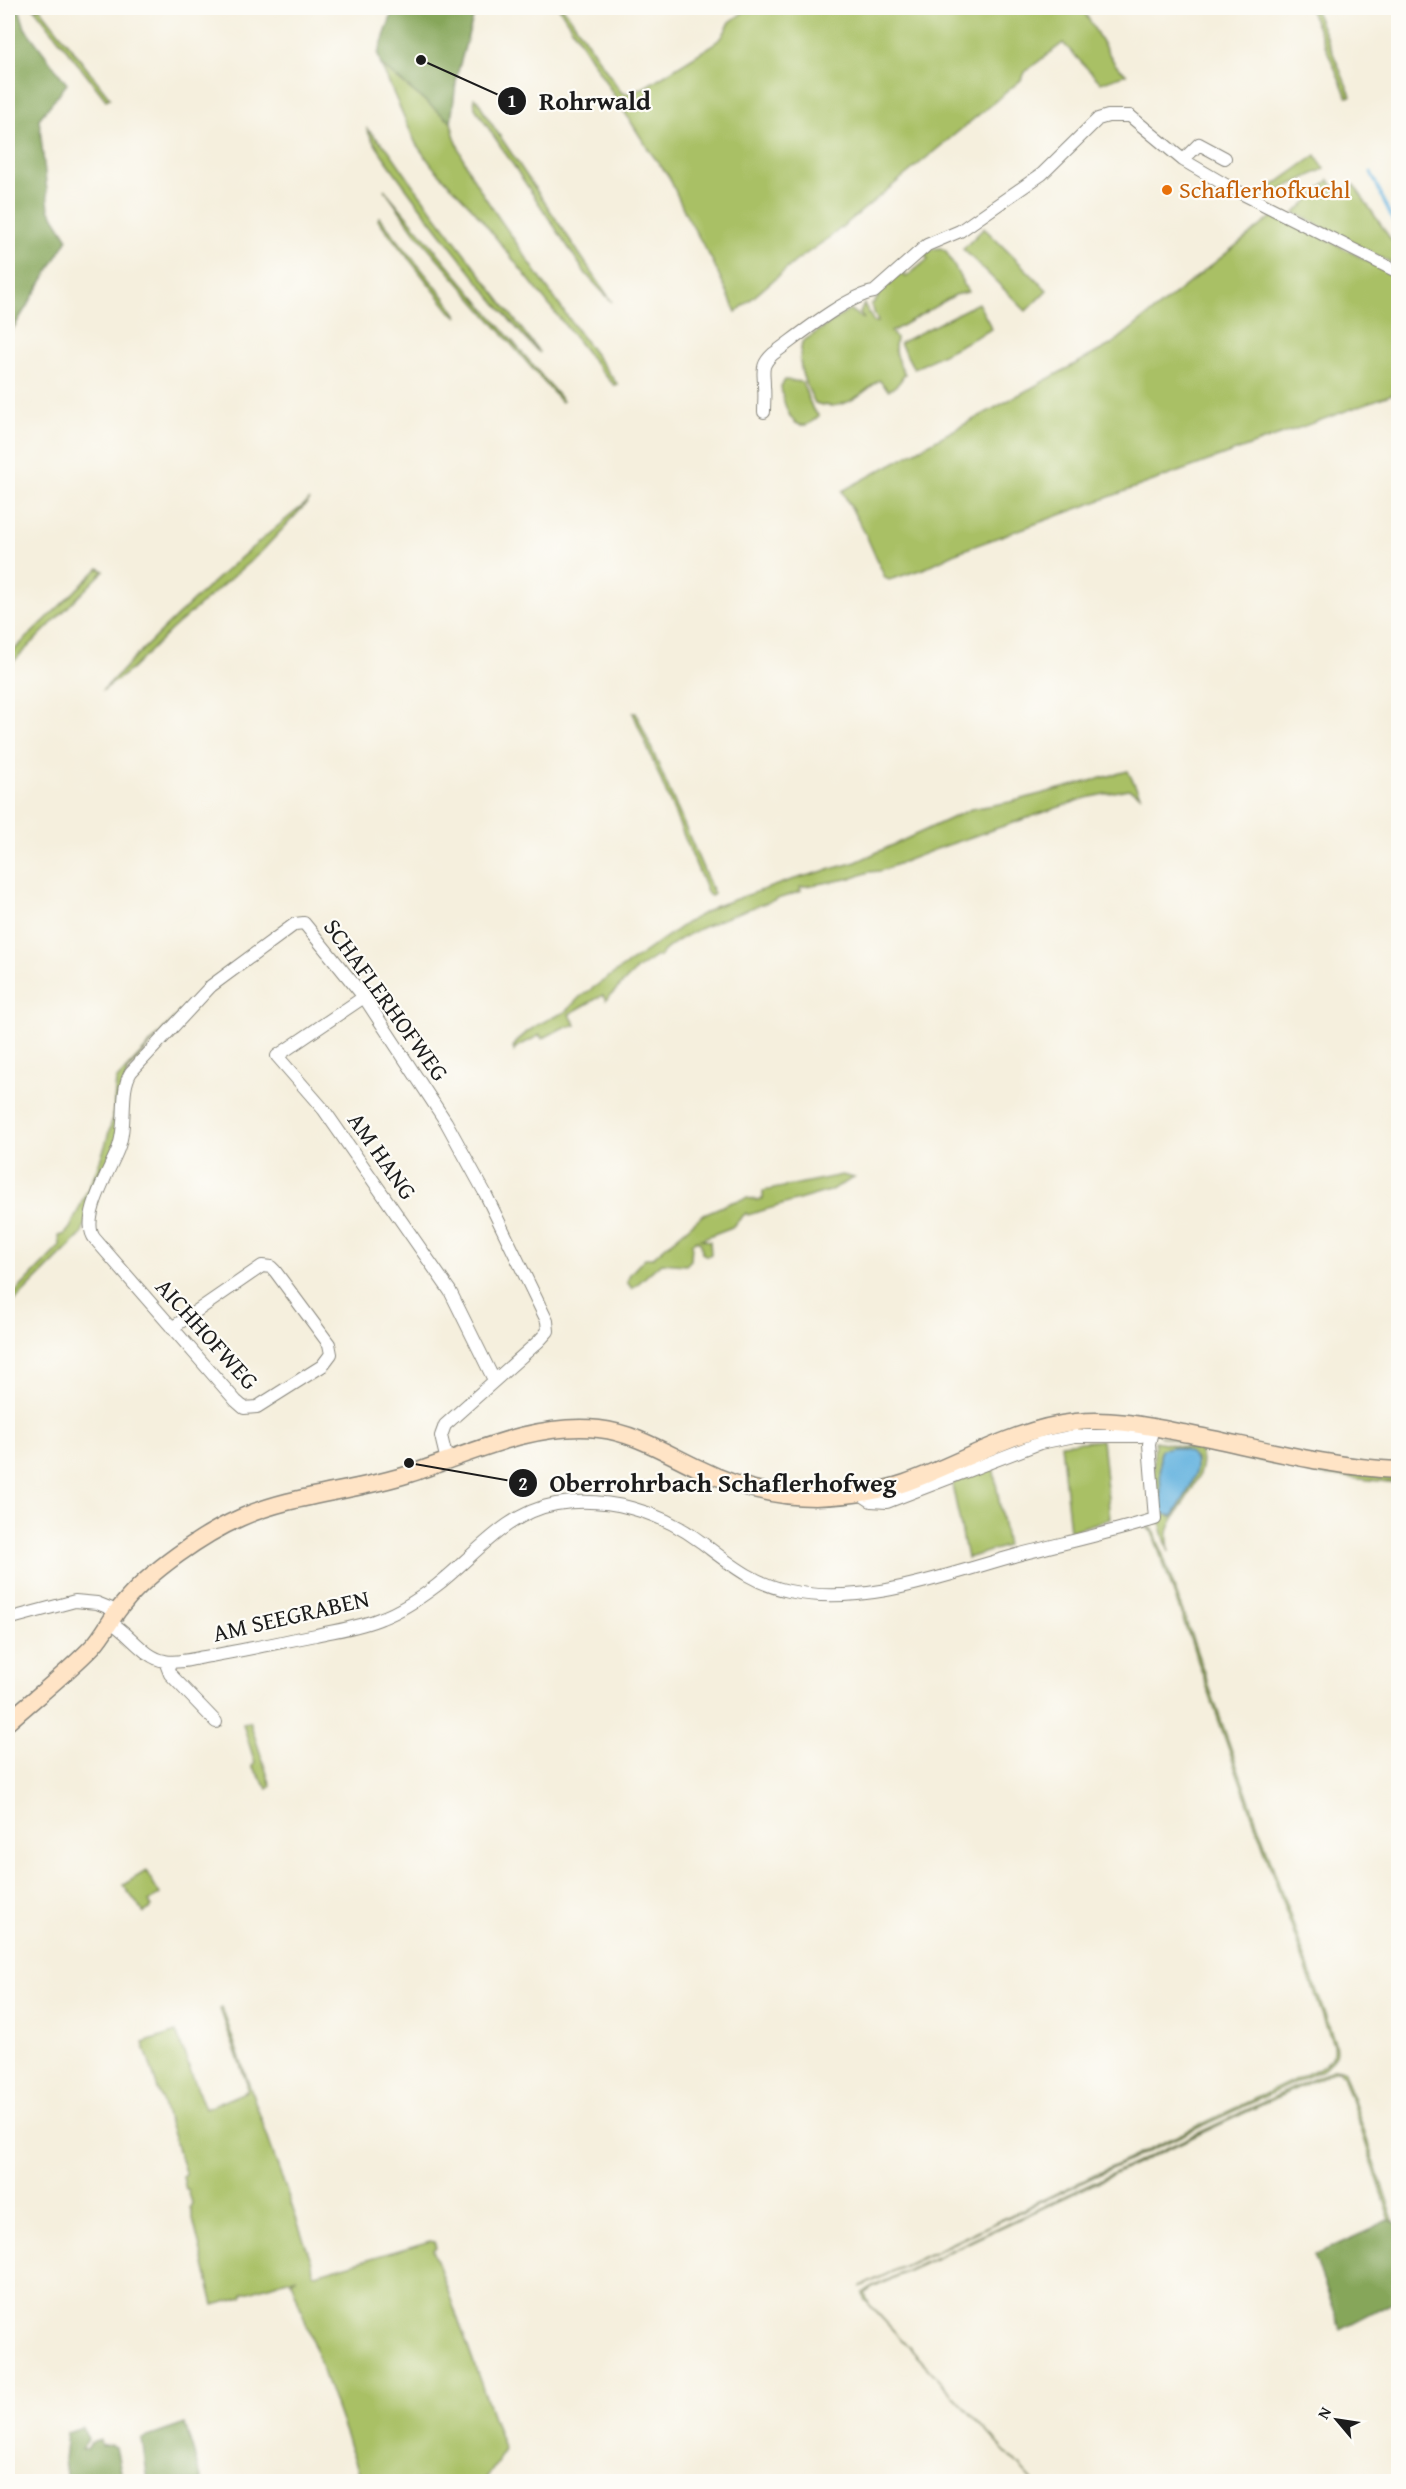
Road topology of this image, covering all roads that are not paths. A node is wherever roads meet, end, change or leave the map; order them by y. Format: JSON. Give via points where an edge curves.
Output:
{"nodes":[{"id":1,"x":1226,"y":158,"type":"dead end"},
{"id":2,"x":1183,"y":160,"type":"junction"},
{"id":3,"x":1398,"y":272,"type":"edge"},
{"id":4,"x":764,"y":412,"type":"dead end"},
{"id":5,"x":364,"y":997,"type":"junction"},
{"id":6,"x":90,"y":1232,"type":"joint"},
{"id":7,"x":172,"y":1328,"type":"junction"},
{"id":8,"x":494,"y":1380,"type":"junction"},
{"id":9,"x":1153,"y":1427,"type":"junction"},
{"id":10,"x":447,"y":1461,"type":"junction"},
{"id":11,"x":1398,"y":1470,"type":"edge"},
{"id":12,"x":114,"y":1616,"type":"junction"},
{"id":13,"x":8,"y":1619,"type":"edge"},
{"id":14,"x":165,"y":1661,"type":"junction"},
{"id":15,"x":8,"y":1722,"type":"edge"},
{"id":16,"x":216,"y":1722,"type":"dead end"}],
"edges":[{"from":1,"to":2,"type":"street","via":[[1199,144]]},
{"from":2,"to":3,"type":"street"},
{"from":2,"to":4,"type":"street","via":[[1130,116],[1098,119],[1042,174],[960,231],[927,245],[874,292],[834,312],[772,354],[762,371]]},
{"from":5,"to":6,"type":"street","name":"SCHAFLERHOFWEG","via":[[301,922],[219,979],[127,1078],[122,1138],[92,1211]]},
{"from":5,"to":8,"type":"street","name":"SCHAFLERHOFWEG","via":[[446,1122],[545,1317],[548,1330]]},
{"from":5,"to":8,"type":"street","name":"AM HANG","via":[[277,1056],[324,1110],[450,1291]]},
{"from":6,"to":7,"type":"street","name":"AICHHOFWEG"},
{"from":7,"to":7,"type":"street","name":"AICHHOFWEG","via":[[247,1409],[257,1407],[322,1366],[331,1354],[330,1344],[275,1271],[266,1266],[224,1290]]},
{"from":8,"to":10,"type":"street","via":[[443,1428],[441,1438]]},
{"from":9,"to":10,"type":"main road","via":[[1106,1420],[1063,1424],[1013,1439],[902,1484],[859,1493],[806,1497],[746,1487],[632,1437],[595,1429],[541,1432]]},
{"from":9,"to":11,"type":"main road","via":[[1357,1466]]},
{"from":9,"to":14,"type":"street","name":"AM SEEGRABEN","via":[[1149,1444],[1155,1520],[916,1583],[865,1593],[799,1592],[743,1574],[666,1520],[624,1506],[578,1502],[531,1511],[484,1541],[435,1587],[384,1618],[238,1651]]},
{"from":10,"to":12,"type":"main road","via":[[387,1481],[276,1505],[236,1519],[159,1570]]},
{"from":12,"to":13,"type":"street","via":[[97,1603],[75,1600]]},
{"from":12,"to":14,"type":"street","via":[[153,1657]]},
{"from":12,"to":15,"type":"main road","via":[[85,1654]]},
{"from":14,"to":16,"type":"street","via":[[170,1674]]}]}
